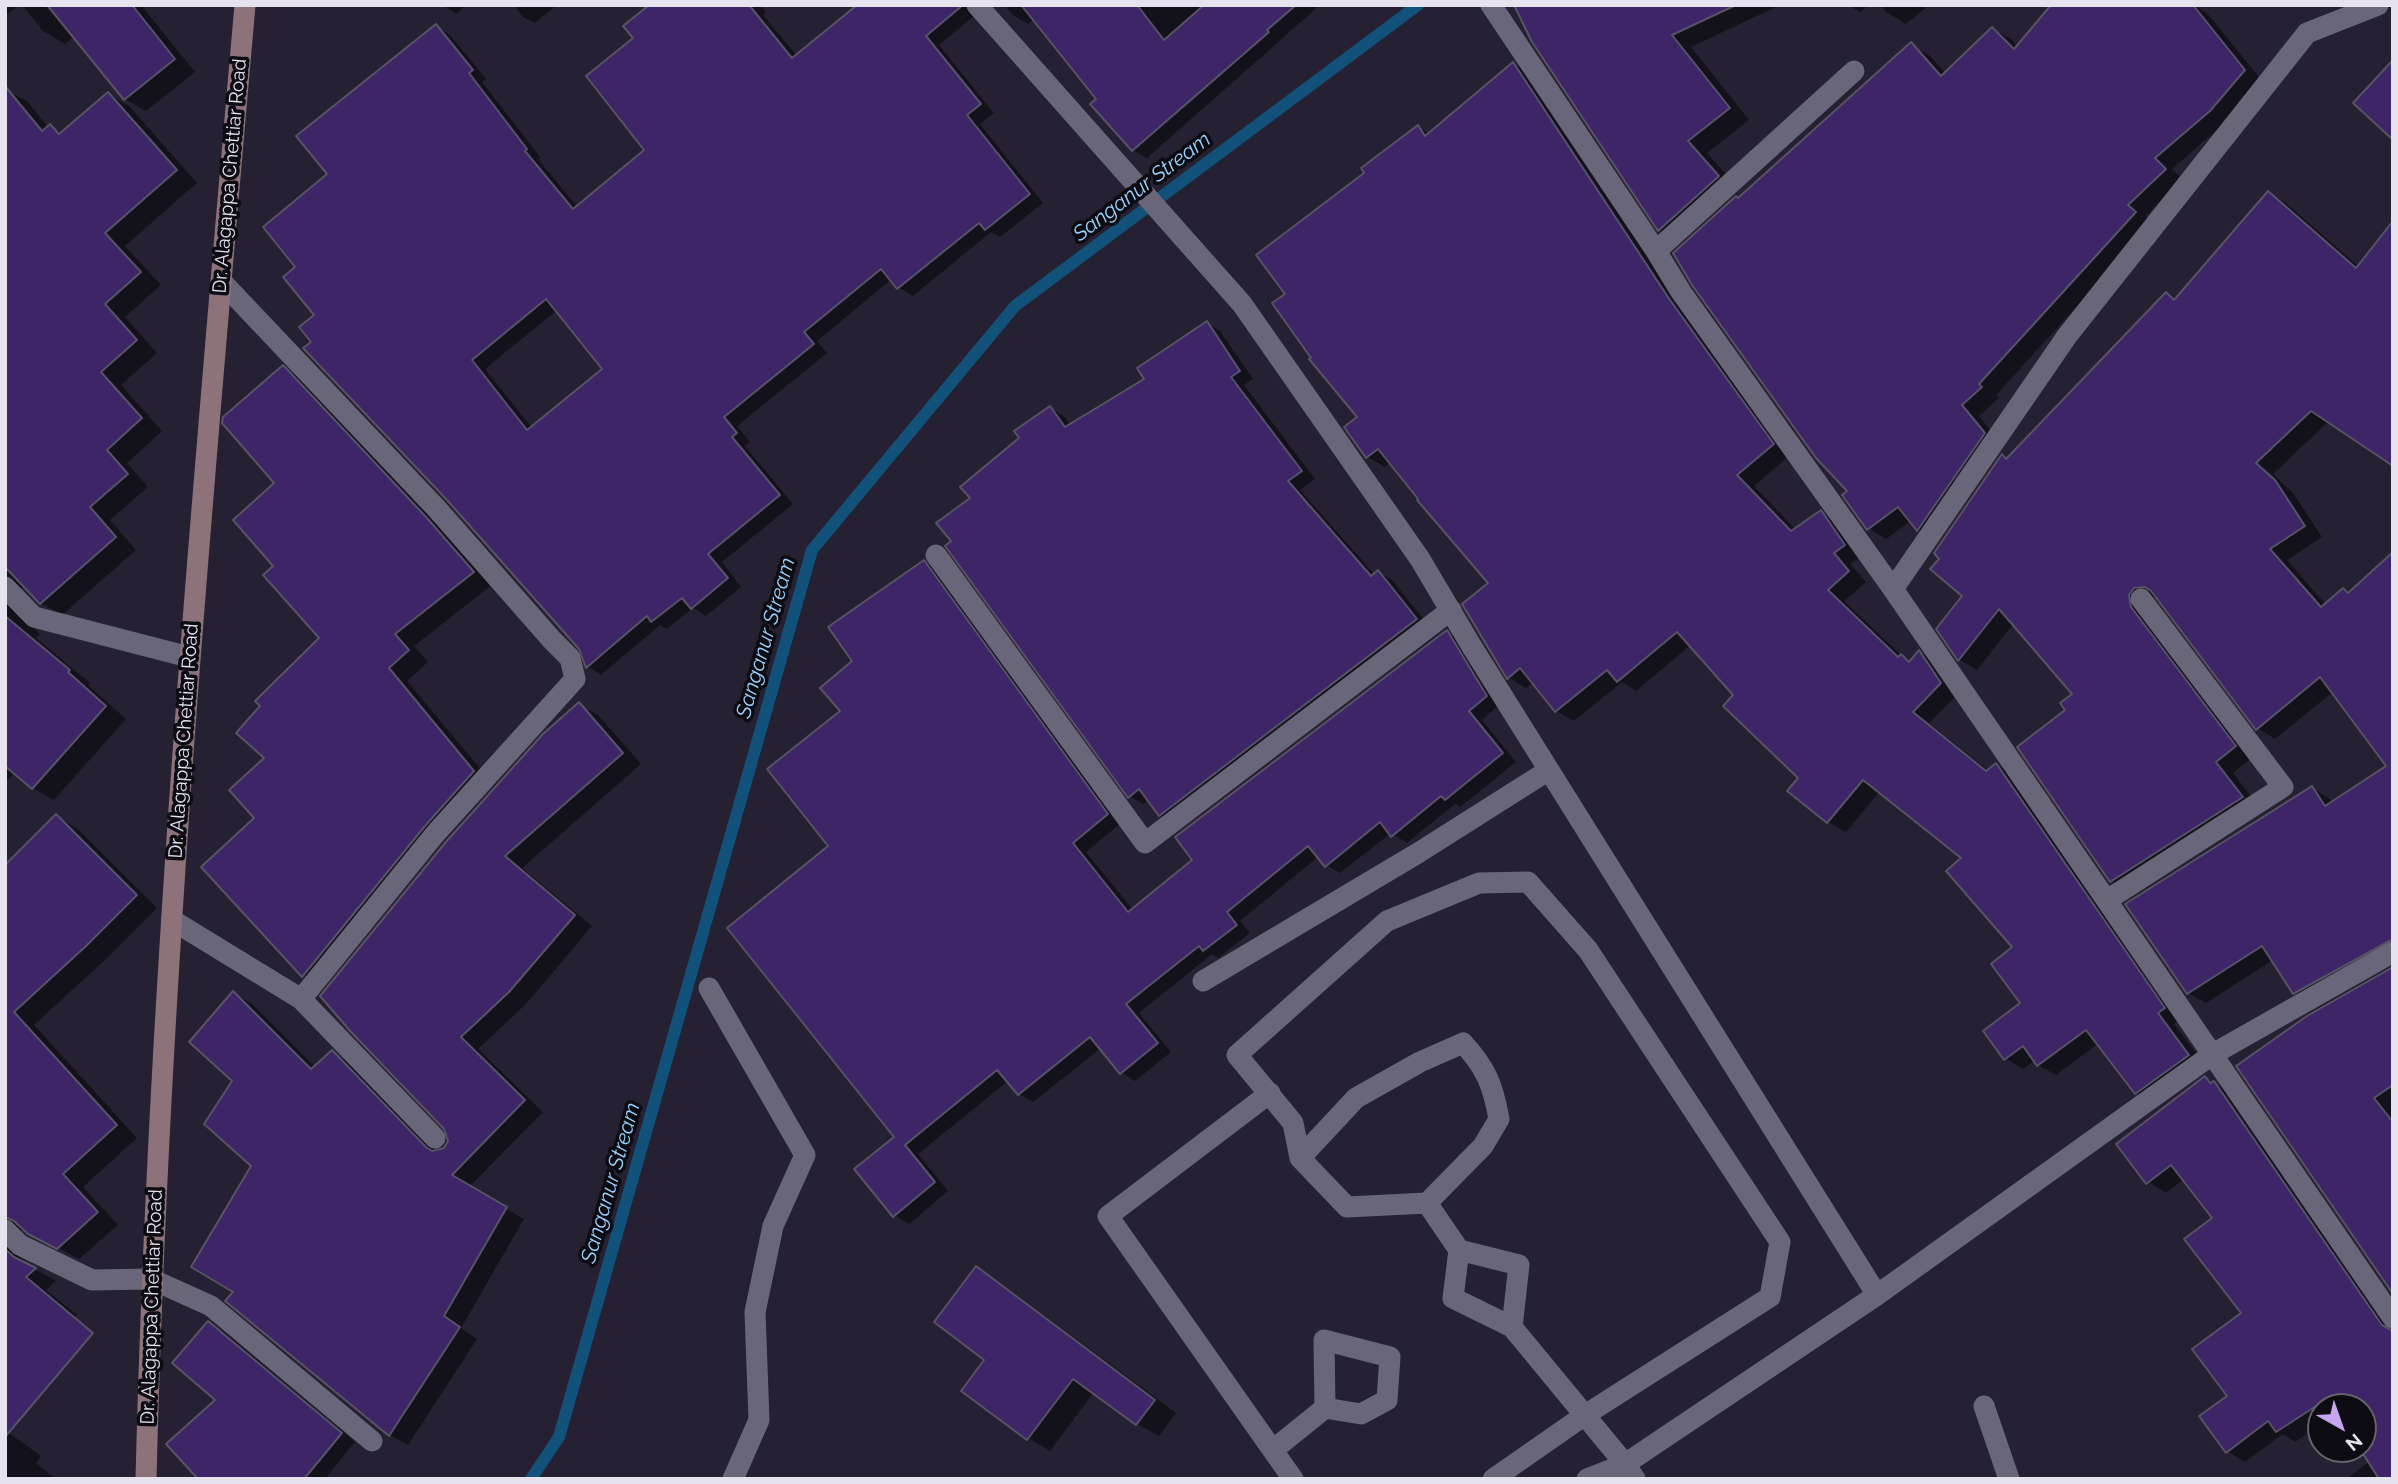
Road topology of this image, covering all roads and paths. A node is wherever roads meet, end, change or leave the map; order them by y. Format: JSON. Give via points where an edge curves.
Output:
{"nodes":[{"id":1,"x":244,"y":5,"type":"edge"},
{"id":2,"x":977,"y":5,"type":"edge"},
{"id":3,"x":1491,"y":5,"type":"edge"},
{"id":4,"x":2378,"y":5,"type":"edge"},
{"id":5,"x":1854,"y":71,"type":"dead end"},
{"id":6,"x":1656,"y":251,"type":"junction"},
{"id":7,"x":221,"y":281,"type":"junction"},
{"id":8,"x":936,"y":555,"type":"dead end"},
{"id":9,"x":5,"y":587,"type":"edge"},
{"id":10,"x":1893,"y":589,"type":"junction"},
{"id":11,"x":2141,"y":599,"type":"dead end"},
{"id":12,"x":1451,"y":610,"type":"junction"},
{"id":13,"x":189,"y":657,"type":"junction"},
{"id":14,"x":1549,"y":770,"type":"junction"},
{"id":15,"x":2107,"y":900,"type":"junction"},
{"id":16,"x":172,"y":920,"type":"junction"},
{"id":17,"x":2393,"y":952,"type":"edge"},
{"id":18,"x":1203,"y":981,"type":"dead end"},
{"id":19,"x":709,"y":988,"type":"dead end"},
{"id":20,"x":301,"y":999,"type":"junction"},
{"id":21,"x":2213,"y":1054,"type":"junction"},
{"id":22,"x":1269,"y":1093,"type":"junction"},
{"id":23,"x":435,"y":1138,"type":"dead end"},
{"id":24,"x":1300,"y":1158,"type":"junction"},
{"id":25,"x":1427,"y":1203,"type":"junction"},
{"id":26,"x":5,"y":1230,"type":"edge"},
{"id":27,"x":1459,"y":1250,"type":"junction"},
{"id":28,"x":151,"y":1279,"type":"junction"},
{"id":29,"x":1877,"y":1295,"type":"junction"},
{"id":30,"x":2393,"y":1318,"type":"edge"},
{"id":31,"x":1512,"y":1327,"type":"junction"},
{"id":32,"x":1984,"y":1406,"type":"dead end"},
{"id":33,"x":1325,"y":1408,"type":"dead end"},
{"id":34,"x":1585,"y":1415,"type":"junction"},
{"id":35,"x":372,"y":1441,"type":"dead end"},
{"id":36,"x":1273,"y":1450,"type":"junction"},
{"id":37,"x":1630,"y":1471,"type":"edge"},
{"id":38,"x":146,"y":1479,"type":"edge"},
{"id":39,"x":733,"y":1479,"type":"edge"},
{"id":40,"x":1293,"y":1479,"type":"edge"},
{"id":41,"x":1493,"y":1479,"type":"edge"},
{"id":42,"x":1587,"y":1479,"type":"edge"},
{"id":43,"x":2009,"y":1479,"type":"edge"}],
"edges":[{"from":1,"to":7,"type":"street","name":"Dr. Alagappa Chettiar Road"},
{"from":2,"to":12,"type":"street","via":[[1242,304]]},
{"from":3,"to":6,"type":"street"},
{"from":4,"to":10,"type":"street","via":[[2307,33],[2067,337]]},
{"from":5,"to":6,"type":"street"},
{"from":6,"to":10,"type":"street"},
{"from":7,"to":13,"type":"street","name":"Dr. Alagappa Chettiar Road"},
{"from":7,"to":20,"type":"street","via":[[438,509],[570,658],[575,679],[435,834]]},
{"from":8,"to":12,"type":"street","via":[[1145,843]]},
{"from":9,"to":13,"type":"street","via":[[34,617]]},
{"from":10,"to":15,"type":"street"},
{"from":11,"to":15,"type":"street","via":[[2283,787]]},
{"from":12,"to":14,"type":"street"},
{"from":13,"to":16,"type":"street","name":"Dr. Alagappa Chettiar Road"},
{"from":14,"to":18,"type":"street"},
{"from":14,"to":29,"type":"street"},
{"from":15,"to":21,"type":"street"},
{"from":16,"to":20,"type":"street"},
{"from":16,"to":28,"type":"street","name":"Dr. Alagappa Chettiar Road"},
{"from":17,"to":21,"type":"street"},
{"from":19,"to":39,"type":"street","via":[[805,1155],[773,1226],[755,1312],[759,1420]]},
{"from":20,"to":23,"type":"street"},
{"from":21,"to":29,"type":"street"},
{"from":21,"to":30,"type":"street"},
{"from":22,"to":24,"type":"street","via":[[1293,1123]]},
{"from":22,"to":34,"type":"street","via":[[1237,1055],[1387,921],[1479,883],[1528,882],[1588,950],[1780,1242],[1770,1297]]},
{"from":22,"to":36,"type":"street","via":[[1108,1216]]},
{"from":24,"to":25,"type":"street","via":[[1347,1207]]},
{"from":24,"to":25,"type":"street","via":[[1356,1098],[1463,1043],[1481,1062],[1494,1090],[1499,1118],[1483,1146]]},
{"from":25,"to":27,"type":"street"},
{"from":26,"to":28,"type":"street","via":[[19,1245],[92,1280]]},
{"from":27,"to":31,"type":"street","via":[[1453,1298]]},
{"from":27,"to":31,"type":"street","via":[[1519,1265]]},
{"from":28,"to":35,"type":"street","via":[[211,1306]]},
{"from":28,"to":38,"type":"street","name":"Dr. Alagappa Chettiar Road"},
{"from":29,"to":37,"type":"street"},
{"from":31,"to":34,"type":"street"},
{"from":32,"to":43,"type":"street"},
{"from":33,"to":36,"type":"street"},
{"from":34,"to":37,"type":"street"},
{"from":34,"to":41,"type":"street"},
{"from":36,"to":40,"type":"street"},
{"from":37,"to":42,"type":"street"}]}
